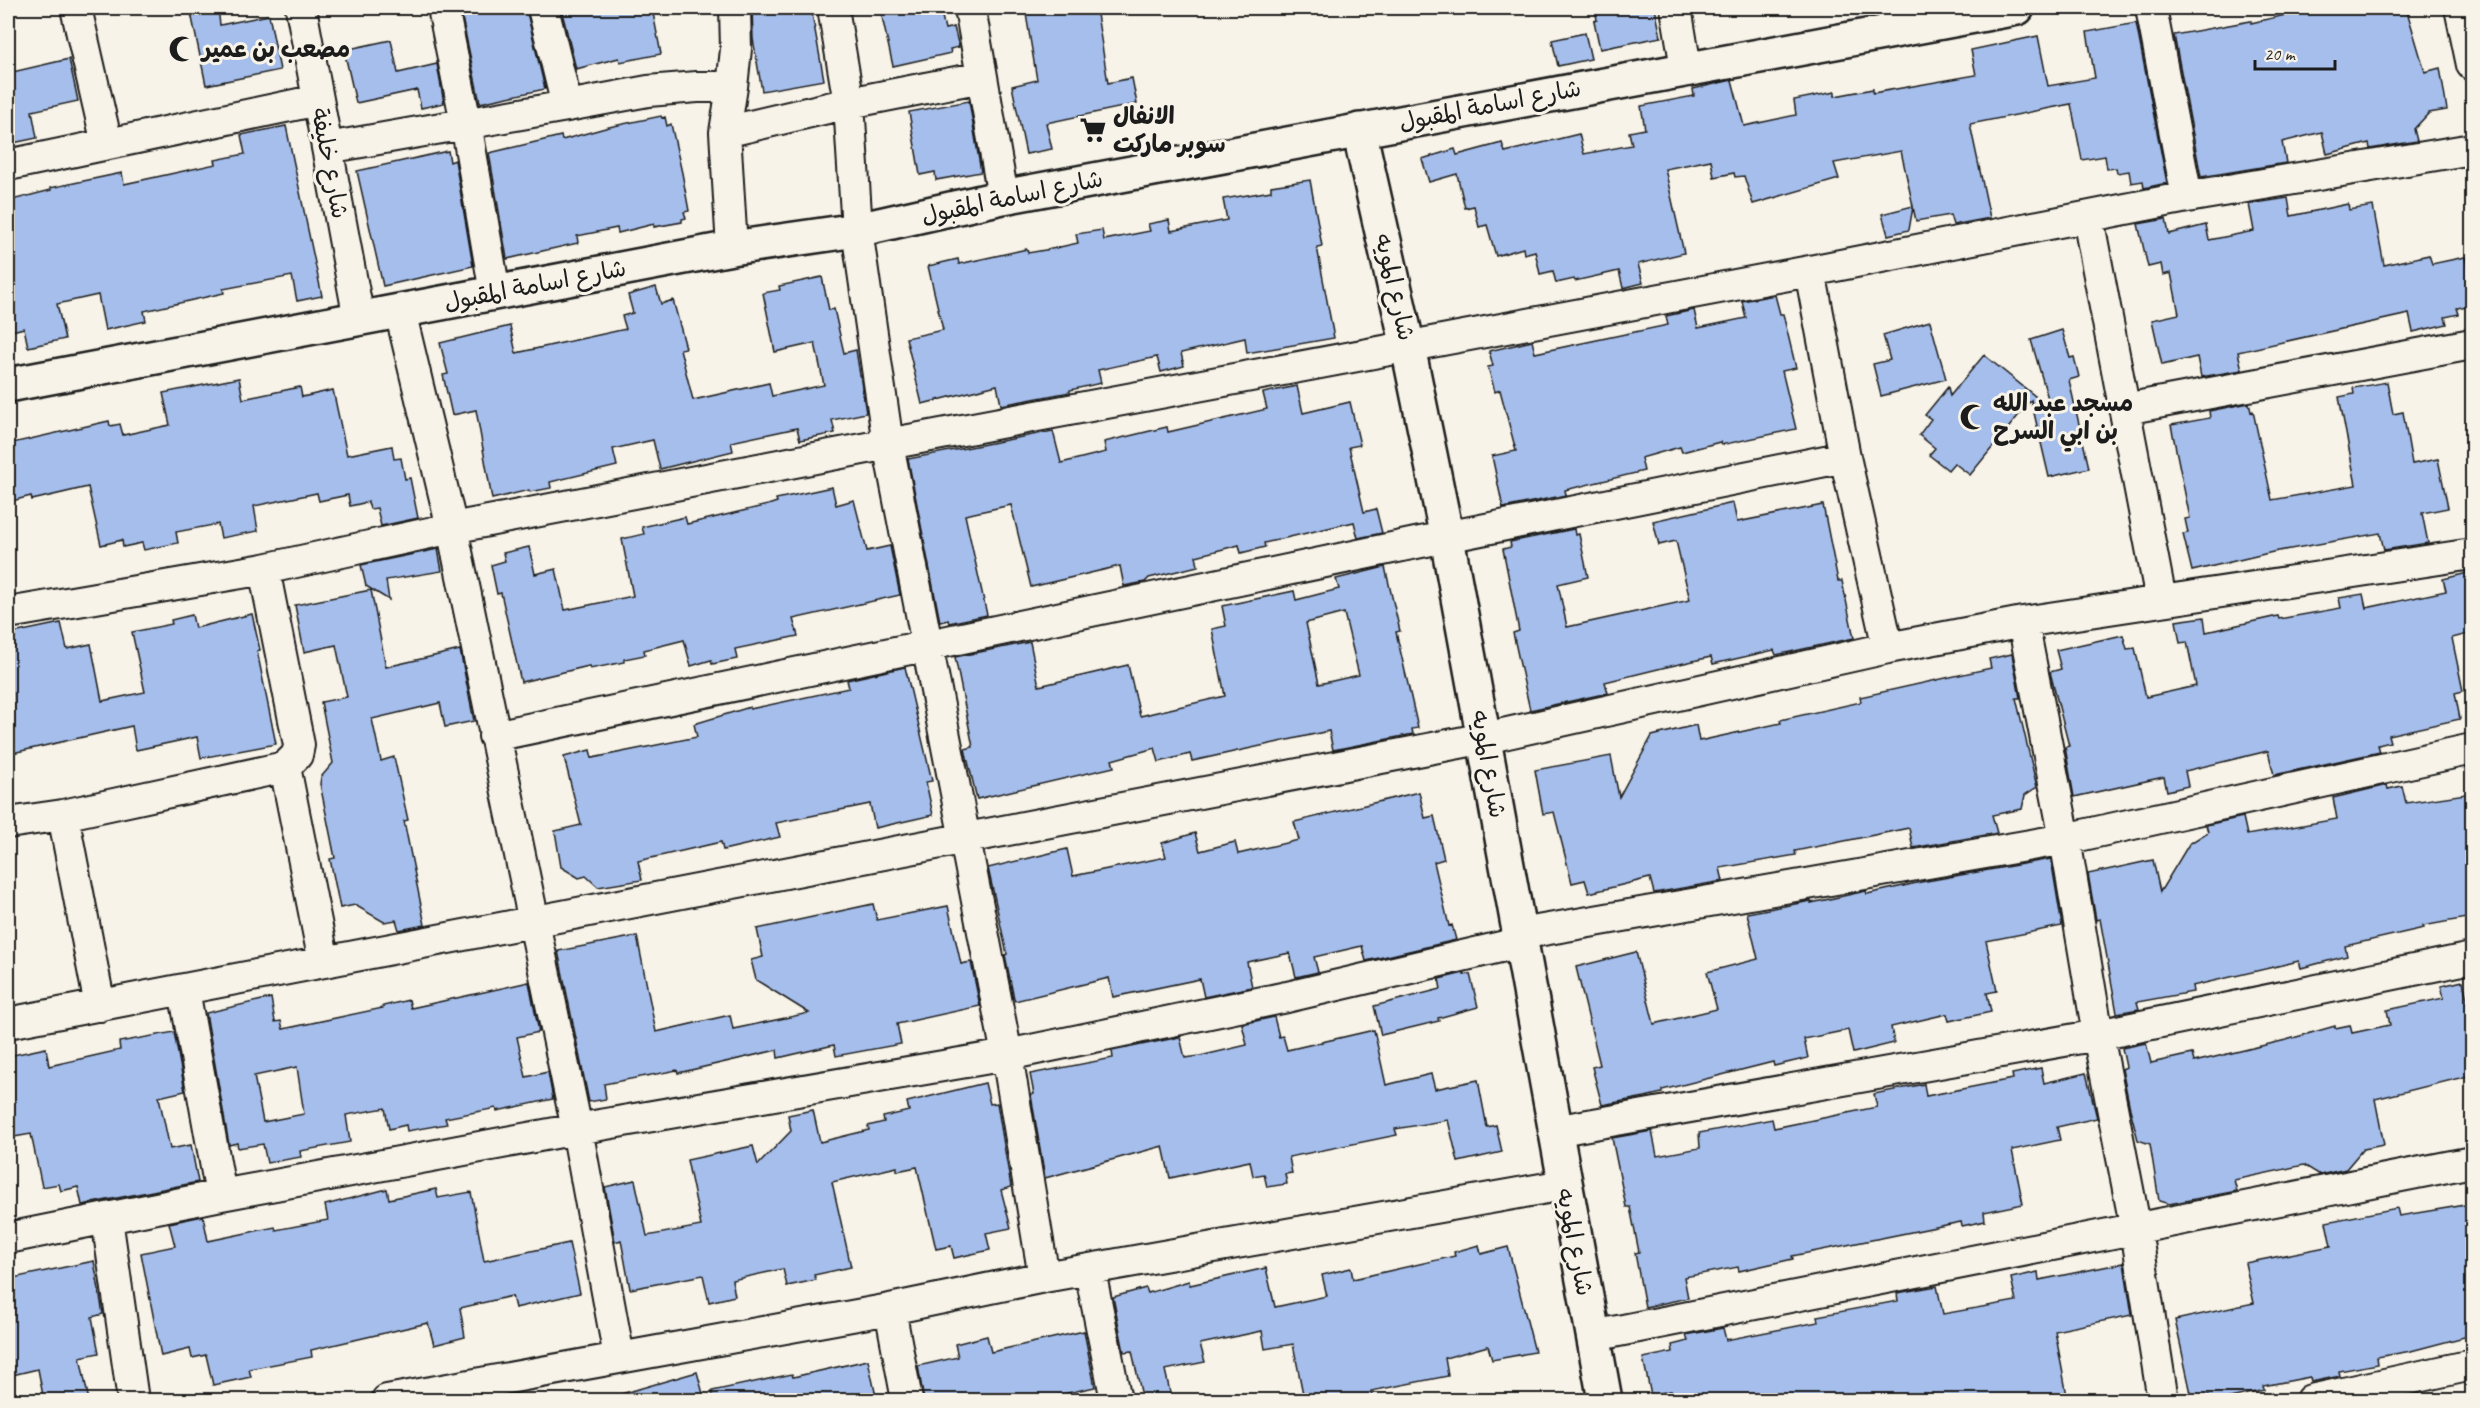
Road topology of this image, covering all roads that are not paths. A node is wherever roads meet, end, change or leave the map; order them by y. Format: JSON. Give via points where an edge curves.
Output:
{"nodes":[{"id":1,"x":76,"y":8,"type":"edge"},
{"id":2,"x":301,"y":8,"type":"edge"},
{"id":3,"x":443,"y":8,"type":"edge"},
{"id":4,"x":543,"y":8,"type":"edge"},
{"id":5,"x":735,"y":8,"type":"edge"},
{"id":6,"x":833,"y":8,"type":"edge"},
{"id":7,"x":970,"y":8,"type":"edge"},
{"id":8,"x":1676,"y":8,"type":"edge"},
{"id":9,"x":2017,"y":8,"type":"edge"},
{"id":10,"x":2151,"y":8,"type":"edge"},
{"id":11,"x":2460,"y":8,"type":"edge"},
{"id":12,"x":1894,"y":18,"type":"edge"},
{"id":13,"x":2472,"y":65,"type":"edge"},
{"id":14,"x":1686,"y":68,"type":"junction"},
{"id":15,"x":982,"y":77,"type":"junction"},
{"id":16,"x":732,"y":87,"type":"junction"},
{"id":17,"x":318,"y":100,"type":"junction"},
{"id":18,"x":849,"y":103,"type":"junction"},
{"id":19,"x":567,"y":106,"type":"junction"},
{"id":20,"x":466,"y":123,"type":"junction"},
{"id":21,"x":1359,"y":130,"type":"junction"},
{"id":22,"x":725,"y":132,"type":"junction"},
{"id":23,"x":107,"y":144,"type":"junction"},
{"id":24,"x":327,"y":148,"type":"junction"},
{"id":25,"x":2472,"y":149,"type":"edge"},
{"id":26,"x":8,"y":165,"type":"edge"},
{"id":27,"x":1003,"y":197,"type":"junction"},
{"id":28,"x":2187,"y":197,"type":"junction"},
{"id":29,"x":2088,"y":218,"type":"junction"},
{"id":30,"x":857,"y":230,"type":"junction"},
{"id":31,"x":732,"y":248,"type":"junction"},
{"id":32,"x":1810,"y":271,"type":"junction"},
{"id":33,"x":495,"y":293,"type":"junction"},
{"id":34,"x":400,"y":311,"type":"junction"},
{"id":35,"x":359,"y":319,"type":"junction"},
{"id":36,"x":2472,"y":344,"type":"edge"},
{"id":37,"x":1408,"y":346,"type":"junction"},
{"id":38,"x":8,"y":385,"type":"edge"},
{"id":39,"x":2125,"y":409,"type":"junction"},
{"id":40,"x":888,"y":444,"type":"junction"},
{"id":41,"x":1845,"y":457,"type":"junction"},
{"id":42,"x":452,"y":528,"type":"junction"},
{"id":43,"x":1448,"y":538,"type":"junction"},
{"id":44,"x":2472,"y":554,"type":"edge"},
{"id":45,"x":264,"y":569,"type":"junction"},
{"id":46,"x":2161,"y":600,"type":"junction"},
{"id":47,"x":8,"y":613,"type":"edge"},
{"id":48,"x":2023,"y":622,"type":"junction"},
{"id":49,"x":926,"y":646,"type":"junction"},
{"id":50,"x":1888,"y":648,"type":"junction"},
{"id":51,"x":494,"y":736,"type":"junction"},
{"id":52,"x":1485,"y":738,"type":"junction"},
{"id":53,"x":2472,"y":749,"type":"edge"},
{"id":54,"x":285,"y":767,"type":"junction"},
{"id":55,"x":63,"y":815,"type":"junction"},
{"id":56,"x":8,"y":823,"type":"edge"},
{"id":57,"x":964,"y":838,"type":"junction"},
{"id":58,"x":2065,"y":839,"type":"junction"},
{"id":59,"x":532,"y":921,"type":"junction"},
{"id":60,"x":1521,"y":938,"type":"junction"},
{"id":61,"x":2472,"y":958,"type":"edge"},
{"id":62,"x":324,"y":962,"type":"junction"},
{"id":63,"x":183,"y":990,"type":"junction"},
{"id":64,"x":100,"y":1006,"type":"junction"},
{"id":65,"x":8,"y":1023,"type":"edge"},
{"id":66,"x":2098,"y":1035,"type":"junction"},
{"id":67,"x":1007,"y":1055,"type":"junction"},
{"id":68,"x":577,"y":1130,"type":"junction"},
{"id":69,"x":1554,"y":1131,"type":"junction"},
{"id":70,"x":2472,"y":1162,"type":"edge"},
{"id":71,"x":1564,"y":1185,"type":"junction"},
{"id":72,"x":221,"y":1195,"type":"junction"},
{"id":73,"x":107,"y":1219,"type":"junction"},
{"id":74,"x":2136,"y":1230,"type":"junction"},
{"id":75,"x":8,"y":1238,"type":"edge"},
{"id":76,"x":1090,"y":1270,"type":"junction"},
{"id":77,"x":1044,"y":1277,"type":"junction"},
{"id":78,"x":890,"y":1309,"type":"junction"},
{"id":79,"x":1593,"y":1336,"type":"junction"},
{"id":80,"x":620,"y":1357,"type":"junction"},
{"id":81,"x":2472,"y":1365,"type":"edge"},
{"id":82,"x":1598,"y":1399,"type":"edge"},
{"id":83,"x":133,"y":1401,"type":"edge"},
{"id":84,"x":387,"y":1401,"type":"edge"},
{"id":85,"x":907,"y":1401,"type":"edge"},
{"id":86,"x":1116,"y":1401,"type":"edge"},
{"id":87,"x":2163,"y":1401,"type":"edge"},
{"id":88,"x":2311,"y":1401,"type":"edge"}],
"edges":[{"from":1,"to":23,"type":"street"},
{"from":2,"to":17,"type":"street","name":"شارع خليفة"},
{"from":3,"to":20,"type":"street"},
{"from":4,"to":19,"type":"street"},
{"from":5,"to":16,"type":"street"},
{"from":6,"to":18,"type":"street"},
{"from":7,"to":15,"type":"street"},
{"from":8,"to":14,"type":"street"},
{"from":9,"to":12,"type":"street","name":"شارع اسامة المقبول"},
{"from":10,"to":28,"type":"street"},
{"from":11,"to":13,"type":"street"},
{"from":12,"to":14,"type":"street","name":"شارع اسامة المقبول"},
{"from":14,"to":21,"type":"street","name":"شارع اسامة المقبول"},
{"from":15,"to":18,"type":"street"},
{"from":15,"to":27,"type":"street"},
{"from":16,"to":19,"type":"street","via":[[648,91]]},
{"from":16,"to":22,"type":"street"},
{"from":17,"to":23,"type":"street"},
{"from":17,"to":24,"type":"street","name":"شارع خليفة"},
{"from":18,"to":22,"type":"street"},
{"from":18,"to":30,"type":"street"},
{"from":19,"to":20,"type":"street"},
{"from":20,"to":24,"type":"street"},
{"from":20,"to":33,"type":"street"},
{"from":21,"to":27,"type":"street","name":"شارع اسامة المقبول"},
{"from":21,"to":37,"type":"street","name":"شارع المويه"},
{"from":22,"to":31,"type":"street"},
{"from":23,"to":26,"type":"street"},
{"from":24,"to":35,"type":"street","name":"شارع خليفة"},
{"from":25,"to":28,"type":"street"},
{"from":27,"to":30,"type":"street","name":"شارع اسامة المقبول"},
{"from":28,"to":29,"type":"street"},
{"from":29,"to":32,"type":"street"},
{"from":29,"to":39,"type":"street"},
{"from":30,"to":31,"type":"street","name":"شارع اسامة المقبول"},
{"from":30,"to":40,"type":"street"},
{"from":31,"to":33,"type":"street","name":"شارع اسامة المقبول"},
{"from":32,"to":37,"type":"street"},
{"from":32,"to":41,"type":"street"},
{"from":33,"to":34,"type":"street","name":"شارع اسامة المقبول"},
{"from":34,"to":35,"type":"street","name":"شارع اسامة المقبول"},
{"from":34,"to":42,"type":"street"},
{"from":35,"to":38,"type":"street","name":"شارع اسامة المقبول"},
{"from":36,"to":39,"type":"street"},
{"from":37,"to":40,"type":"street"},
{"from":37,"to":43,"type":"street","name":"شارع المويه"},
{"from":39,"to":46,"type":"street"},
{"from":40,"to":42,"type":"street"},
{"from":40,"to":49,"type":"street"},
{"from":41,"to":43,"type":"street"},
{"from":41,"to":50,"type":"street"},
{"from":42,"to":45,"type":"street"},
{"from":42,"to":51,"type":"street"},
{"from":43,"to":49,"type":"street"},
{"from":43,"to":52,"type":"street","name":"شارع المويه"},
{"from":44,"to":46,"type":"street"},
{"from":45,"to":47,"type":"street"},
{"from":45,"to":54,"type":"street","via":[[299,745],[297,755]]},
{"from":46,"to":48,"type":"street"},
{"from":48,"to":50,"type":"street"},
{"from":48,"to":58,"type":"street"},
{"from":49,"to":51,"type":"street"},
{"from":49,"to":57,"type":"street"},
{"from":50,"to":52,"type":"street"},
{"from":51,"to":59,"type":"street"},
{"from":52,"to":57,"type":"street"},
{"from":52,"to":60,"type":"street","name":"شارع المويه"},
{"from":53,"to":58,"type":"street"},
{"from":54,"to":55,"type":"street"},
{"from":54,"to":62,"type":"street"},
{"from":55,"to":56,"type":"street"},
{"from":55,"to":64,"type":"street"},
{"from":57,"to":59,"type":"street"},
{"from":57,"to":67,"type":"street"},
{"from":58,"to":60,"type":"street"},
{"from":58,"to":66,"type":"street"},
{"from":59,"to":62,"type":"street"},
{"from":59,"to":68,"type":"street"},
{"from":60,"to":67,"type":"street","via":[[1287,997]]},
{"from":60,"to":69,"type":"street","name":"شارع المويه"},
{"from":61,"to":66,"type":"street"},
{"from":62,"to":63,"type":"street"},
{"from":63,"to":64,"type":"street"},
{"from":63,"to":72,"type":"street"},
{"from":64,"to":65,"type":"street"},
{"from":66,"to":69,"type":"street"},
{"from":66,"to":74,"type":"street"},
{"from":67,"to":68,"type":"street"},
{"from":67,"to":77,"type":"street"},
{"from":68,"to":72,"type":"street"},
{"from":68,"to":80,"type":"street"},
{"from":69,"to":71,"type":"street","name":"شارع المويه"},
{"from":70,"to":74,"type":"street"},
{"from":71,"to":76,"type":"street"},
{"from":71,"to":79,"type":"street","name":"شارع المويه"},
{"from":72,"to":73,"type":"street"},
{"from":73,"to":75,"type":"street"},
{"from":73,"to":83,"type":"street"},
{"from":74,"to":79,"type":"street"},
{"from":74,"to":87,"type":"street"},
{"from":76,"to":77,"type":"street"},
{"from":76,"to":86,"type":"street"},
{"from":77,"to":78,"type":"street"},
{"from":78,"to":80,"type":"street"},
{"from":78,"to":85,"type":"street"},
{"from":79,"to":82,"type":"street","name":"شارع المويه"},
{"from":80,"to":84,"type":"street"},
{"from":81,"to":88,"type":"street"}]}
